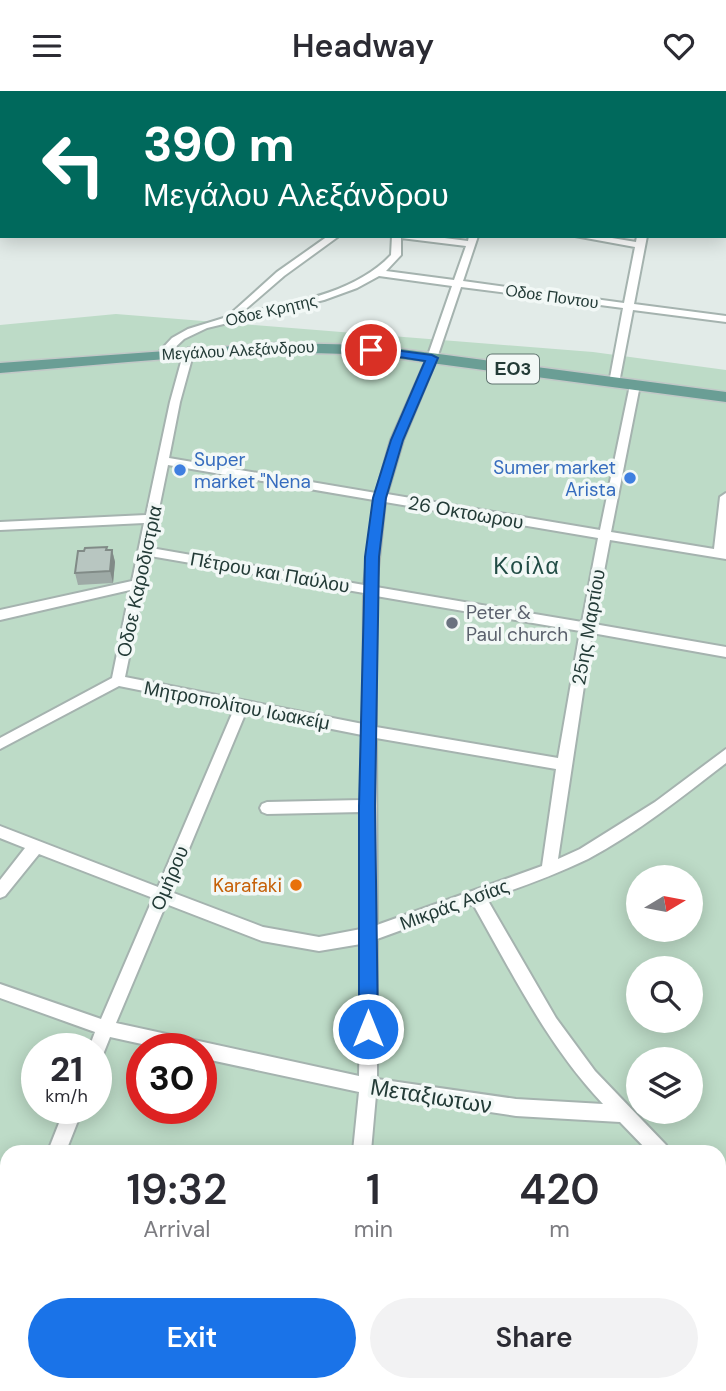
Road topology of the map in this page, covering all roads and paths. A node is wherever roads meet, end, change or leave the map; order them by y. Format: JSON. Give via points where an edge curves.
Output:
{"nodes":[{"id":1,"x":332,"y":238,"type":"edge"},
{"id":2,"x":398,"y":238,"type":"edge"},
{"id":3,"x":438,"y":238,"type":"edge"},
{"id":4,"x":610,"y":238,"type":"edge"},
{"id":5,"x":472,"y":240,"type":"edge"},
{"id":6,"x":641,"y":240,"type":"edge"},
{"id":7,"x":378,"y":273,"type":"junction"},
{"id":8,"x":457,"y":283,"type":"junction"},
{"id":9,"x":629,"y":306,"type":"junction"},
{"id":10,"x":231,"y":318,"type":"junction"},
{"id":11,"x":726,"y":319,"type":"edge"},
{"id":12,"x":189,"y":351,"type":"junction"},
{"id":13,"x":163,"y":353,"type":"junction"},
{"id":14,"x":432,"y":358,"type":"junction"},
{"id":15,"x":0,"y":368,"type":"edge"},
{"id":16,"x":614,"y":383,"type":"junction"},
{"id":17,"x":635,"y":386,"type":"junction"},
{"id":18,"x":726,"y":397,"type":"edge"},
{"id":19,"x":164,"y":461,"type":"junction"},
{"id":20,"x":726,"y":496,"type":"edge"},
{"id":21,"x":380,"y":498,"type":"junction"},
{"id":22,"x":151,"y":519,"type":"junction"},
{"id":23,"x":0,"y":526,"type":"edge"},
{"id":24,"x":603,"y":536,"type":"junction"},
{"id":25,"x":144,"y":551,"type":"junction"},
{"id":26,"x":723,"y":554,"type":"edge"},
{"id":27,"x":138,"y":584,"type":"junction"},
{"id":28,"x":370,"y":590,"type":"junction"},
{"id":29,"x":0,"y":615,"type":"edge"},
{"id":30,"x":588,"y":628,"type":"junction"},
{"id":31,"x":726,"y":652,"type":"edge"},
{"id":32,"x":118,"y":681,"type":"junction"},
{"id":33,"x":242,"y":706,"type":"junction"},
{"id":34,"x":369,"y":731,"type":"junction"},
{"id":35,"x":0,"y":744,"type":"edge"},
{"id":36,"x":726,"y":755,"type":"edge"},
{"id":37,"x":563,"y":765,"type":"junction"},
{"id":38,"x":367,"y":806,"type":"junction"},
{"id":39,"x":267,"y":808,"type":"dead end"},
{"id":40,"x":0,"y":832,"type":"edge"},
{"id":41,"x":36,"y":846,"type":"junction"},
{"id":42,"x":549,"y":870,"type":"junction"},
{"id":43,"x":0,"y":891,"type":"edge"},
{"id":44,"x":161,"y":895,"type":"junction"},
{"id":45,"x":476,"y":895,"type":"junction"},
{"id":46,"x":369,"y":935,"type":"junction"},
{"id":47,"x":0,"y":991,"type":"edge"},
{"id":48,"x":105,"y":1028,"type":"junction"},
{"id":49,"x":103,"y":1033,"type":"edge"},
{"id":50,"x":127,"y":1033,"type":"edge"},
{"id":51,"x":217,"y":1054,"type":"edge"},
{"id":52,"x":368,"y":1087,"type":"junction"},
{"id":53,"x":623,"y":1113,"type":"junction"},
{"id":54,"x":68,"y":1124,"type":"edge"},
{"id":55,"x":59,"y":1145,"type":"edge"},
{"id":56,"x":363,"y":1145,"type":"edge"},
{"id":57,"x":654,"y":1145,"type":"edge"}],
"edges":[{"from":1,"to":10,"type":"street","via":[[289,267]]},
{"from":2,"to":7,"type":"street","name":"Oδοε Κρητης","via":[[398,257]]},
{"from":3,"to":5,"type":"street"},
{"from":4,"to":6,"type":"street"},
{"from":5,"to":8,"type":"street"},
{"from":6,"to":9,"type":"street"},
{"from":7,"to":8,"type":"street","name":"Oδοε Ποντου"},
{"from":7,"to":10,"type":"street","name":"Oδοε Κρητης","via":[[307,303]]},
{"from":8,"to":9,"type":"street","name":"Oδοε Ποντου"},
{"from":8,"to":14,"type":"street"},
{"from":9,"to":11,"type":"street","name":"Oδοε Ποντου"},
{"from":9,"to":16,"type":"street"},
{"from":10,"to":13,"type":"street","name":"Oδοε Κρητης","via":[[181,335]]},
{"from":12,"to":13,"type":"main road","name":"Μεγάλου Αλεξάνδρου","number":"ΕΟ3"},
{"from":12,"to":14,"type":"main road","name":"Μεγάλου Αλεξάνδρου","number":"ΕΟ3","via":[[327,347]]},
{"from":12,"to":19,"type":"street","name":"Oδοε Καροδιστρια"},
{"from":13,"to":15,"type":"main road","name":"Μεγάλου Αλεξάνδρου","number":"ΕΟ3"},
{"from":14,"to":16,"type":"main road","name":"Μεγάλου Αλεξάνδρου","number":"ΕΟ3"},
{"from":14,"to":21,"type":"street","via":[[397,440]]},
{"from":16,"to":17,"type":"main road","name":"Μεγάλου Αλεξάνδρου","number":"ΕΟ3"},
{"from":17,"to":18,"type":"main road","name":"Μεγάλου Αλεξάνδρου","number":"ΕΟ3"},
{"from":17,"to":24,"type":"street","name":"25ης Μαρτίου"},
{"from":19,"to":21,"type":"street","name":"26 Οκτοωρου"},
{"from":19,"to":22,"type":"street","name":"Oδοε Καροδιστρια"},
{"from":20,"to":26,"type":"street"},
{"from":21,"to":24,"type":"street","name":"26 Οκτοωρου"},
{"from":21,"to":28,"type":"street"},
{"from":22,"to":23,"type":"street"},
{"from":22,"to":25,"type":"street","name":"Oδοε Καροδιστρια"},
{"from":24,"to":26,"type":"street","name":"26 Οκτοωρου"},
{"from":24,"to":30,"type":"street","name":"25ης Μαρτίου"},
{"from":25,"to":27,"type":"street","name":"Oδοε Καροδιστρια"},
{"from":25,"to":28,"type":"street","name":"Πέτρου και Παύλου"},
{"from":27,"to":29,"type":"street"},
{"from":27,"to":32,"type":"street","name":"Oδοε Καροδιστρια"},
{"from":28,"to":30,"type":"street","name":"Πέτρου και Παύλου"},
{"from":28,"to":34,"type":"street"},
{"from":30,"to":31,"type":"street","name":"Πέτρου και Παύλου"},
{"from":30,"to":37,"type":"street","name":"25ης Μαρτίου"},
{"from":32,"to":33,"type":"street","name":"Μητροπολίτου Ιωακείμ"},
{"from":32,"to":35,"type":"street","name":"Oδοε Καροδιστρια"},
{"from":33,"to":34,"type":"street","name":"Μητροπολίτου Ιωακείμ"},
{"from":33,"to":44,"type":"street","name":"Ομήρου"},
{"from":34,"to":37,"type":"street","name":"Μητροπολίτου Ιωακείμ"},
{"from":34,"to":38,"type":"street"},
{"from":36,"to":42,"type":"street","name":"Μικράς Ασίας","via":[[608,841]]},
{"from":37,"to":42,"type":"street","name":"25ης Μαρτίου"},
{"from":38,"to":39,"type":"street"},
{"from":38,"to":46,"type":"street"},
{"from":40,"to":41,"type":"street","name":"Μικράς Ασίας"},
{"from":41,"to":43,"type":"street"},
{"from":41,"to":44,"type":"street","name":"Μικράς Ασίας"},
{"from":42,"to":45,"type":"street","name":"Μικράς Ασίας"},
{"from":44,"to":46,"type":"street","name":"Μικράς Ασίας","via":[[292,941],[319,944]]},
{"from":44,"to":48,"type":"street","name":"Ομήρου"},
{"from":45,"to":46,"type":"street","name":"Μικράς Ασίας"},
{"from":45,"to":53,"type":"street","via":[[550,1023],[589,1077]]},
{"from":46,"to":52,"type":"street"},
{"from":47,"to":48,"type":"street"},
{"from":48,"to":49,"type":"street","name":"Ομήρου"},
{"from":48,"to":50,"type":"street"},
{"from":51,"to":52,"type":"street","name":"Μεταξιωτων"},
{"from":52,"to":53,"type":"street","name":"Μεταξιωτων","via":[[532,1111]]},
{"from":52,"to":56,"type":"street"},
{"from":53,"to":57,"type":"street"},
{"from":54,"to":55,"type":"street"}]}
